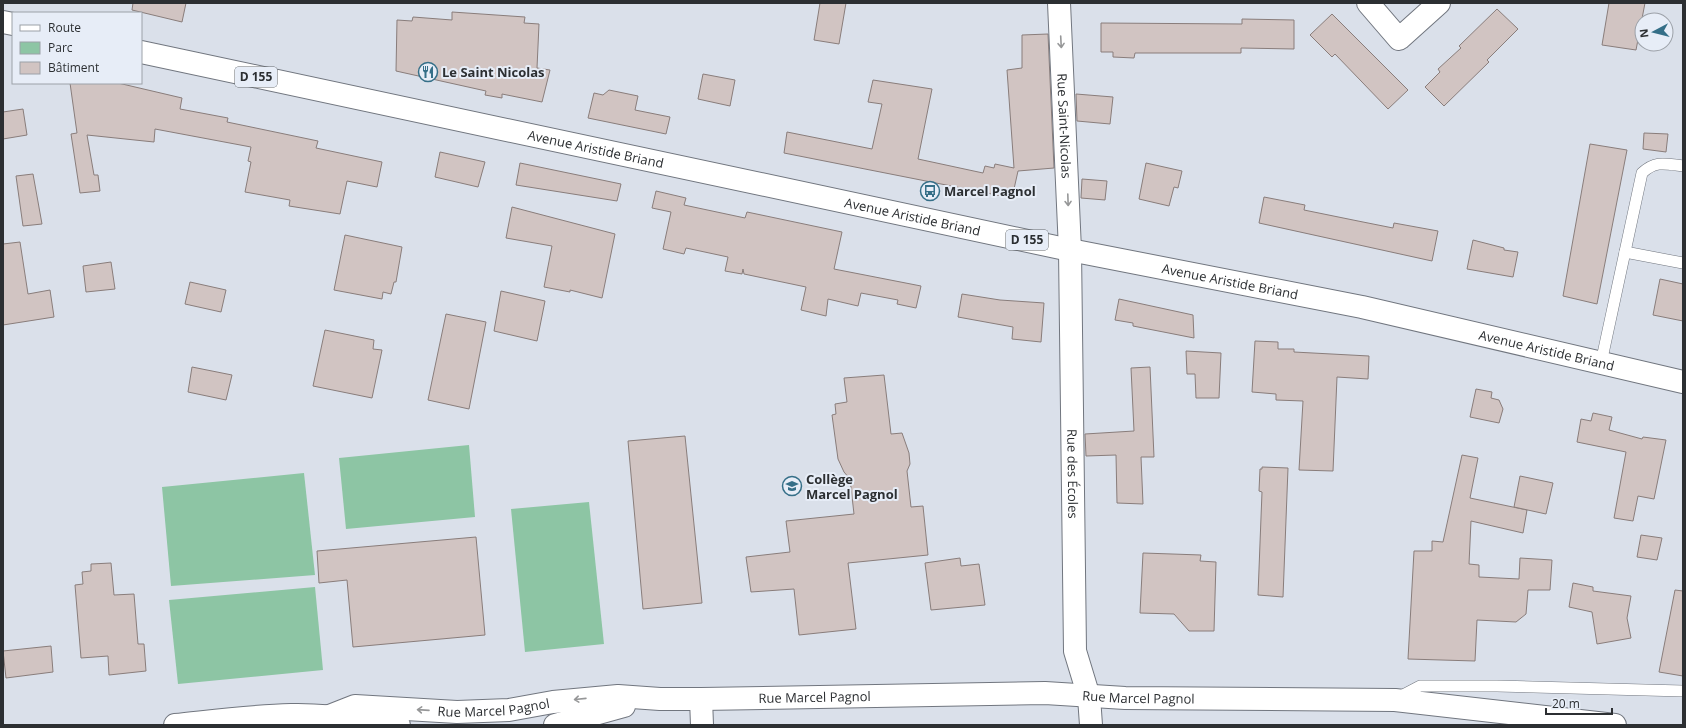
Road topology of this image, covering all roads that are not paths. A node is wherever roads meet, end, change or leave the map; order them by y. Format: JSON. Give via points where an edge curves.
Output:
{"nodes":[{"id":1,"x":1059,"y":3,"type":"edge"},
{"id":2,"x":1368,"y":3,"type":"edge"},
{"id":3,"x":1439,"y":3,"type":"edge"},
{"id":4,"x":142,"y":52,"type":"edge"},
{"id":5,"x":1683,"y":166,"type":"edge"},
{"id":6,"x":1070,"y":250,"type":"junction"},
{"id":7,"x":1625,"y":252,"type":"junction"},
{"id":8,"x":1683,"y":263,"type":"edge"},
{"id":9,"x":1602,"y":363,"type":"junction"},
{"id":10,"x":1683,"y":382,"type":"edge"},
{"id":11,"x":1683,"y":692,"type":"edge"},
{"id":12,"x":1089,"y":697,"type":"junction"},
{"id":13,"x":660,"y":699,"type":"junction"},
{"id":14,"x":701,"y":699,"type":"junction"},
{"id":15,"x":1395,"y":700,"type":"junction"},
{"id":16,"x":327,"y":716,"type":"junction"},
{"id":17,"x":233,"y":722,"type":"edge"},
{"id":18,"x":175,"y":725,"type":"edge"},
{"id":19,"x":398,"y":725,"type":"edge"},
{"id":20,"x":555,"y":725,"type":"edge"},
{"id":21,"x":702,"y":725,"type":"edge"},
{"id":22,"x":1091,"y":725,"type":"edge"},
{"id":23,"x":1615,"y":725,"type":"edge"}],
"edges":[{"from":1,"to":6,"type":"street","name":"Rue Saint-Nicolas","one_way":true},
{"from":2,"to":3,"type":"street","via":[[1399,39]]},
{"from":4,"to":6,"type":"street","name":"Avenue Aristide Briand","number":"D 155"},
{"from":5,"to":7,"type":"lane","via":[[1658,163],[1650,165],[1642,173]]},
{"from":6,"to":9,"type":"street","name":"Avenue Aristide Briand","number":"D 155","via":[[1362,307]]},
{"from":6,"to":12,"type":"street","name":"Rue des Écoles","via":[[1075,651]]},
{"from":7,"to":8,"type":"lane"},
{"from":7,"to":9,"type":"lane"},
{"from":9,"to":10,"type":"street","name":"Avenue Aristide Briand","number":"D 155"},
{"from":11,"to":15,"type":"lane","via":[[1512,686],[1420,686]]},
{"from":12,"to":14,"type":"street","name":"Rue Marcel Pagnol","via":[[1045,693]]},
{"from":12,"to":15,"type":"street","name":"Rue Marcel Pagnol"},
{"from":12,"to":22,"type":"street","name":"Rue des Écoles"},
{"from":13,"to":14,"type":"street","name":"Rue Marcel Pagnol"},
{"from":13,"to":16,"type":"street","name":"Rue Marcel Pagnol","one_way":true,"via":[[618,696],[553,702],[509,710],[457,712],[355,706]]},
{"from":13,"to":20,"type":"street","name":"Rue Marcel Pagnol","via":[[606,710]]},
{"from":14,"to":21,"type":"street"},
{"from":15,"to":23,"type":"street","name":"Rue Marcel Pagnol"},
{"from":16,"to":17,"type":"street","name":"Rue Marcel Pagnol","via":[[292,715]]},
{"from":16,"to":19,"type":"street","name":"Rue Marcel Pagnol"},
{"from":17,"to":18,"type":"street","name":"Rue Marcel Pagnol"}]}
